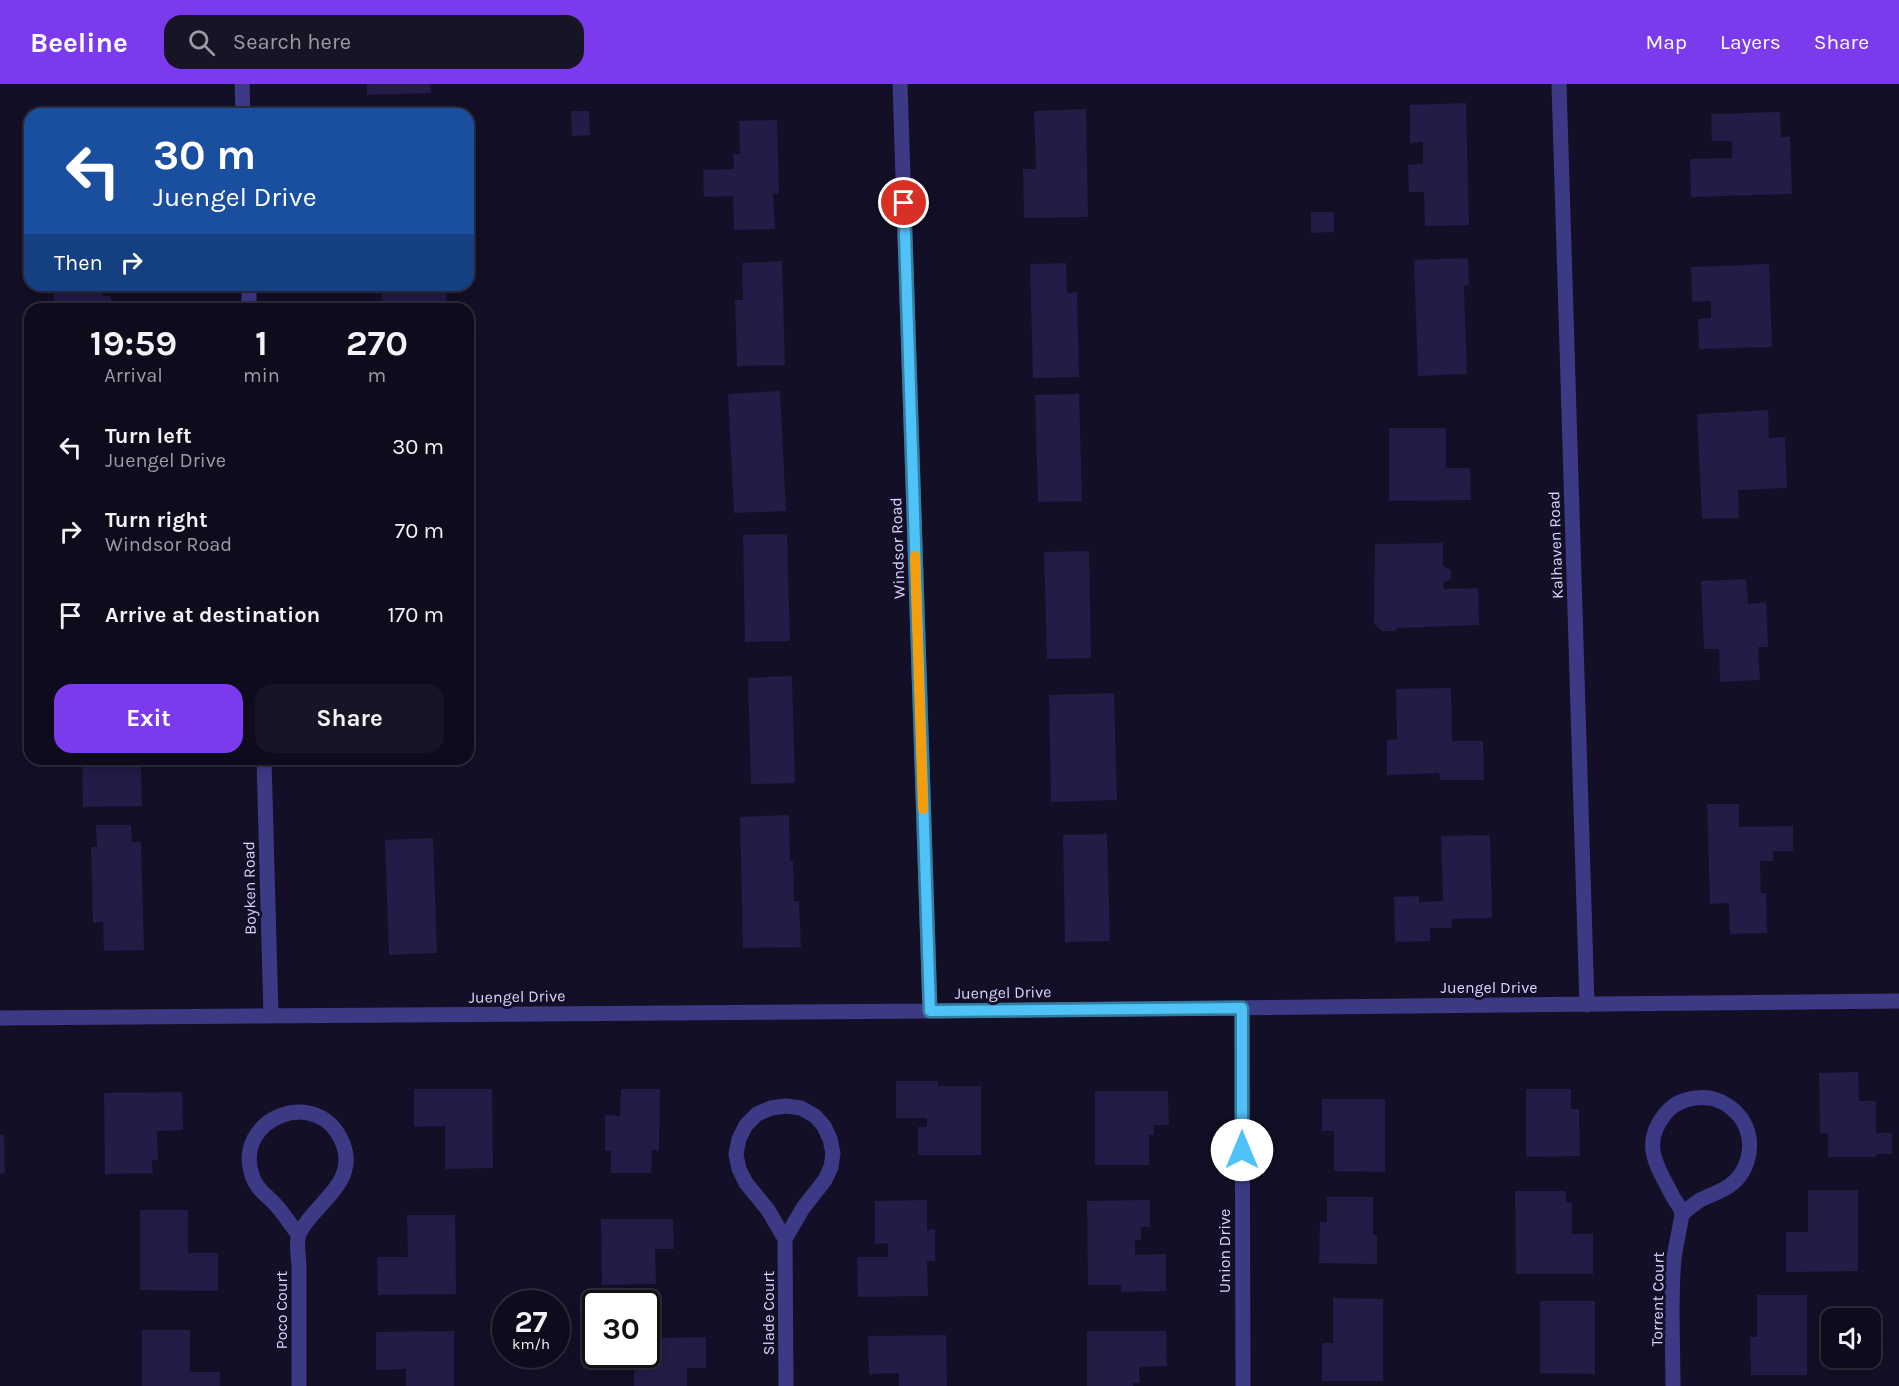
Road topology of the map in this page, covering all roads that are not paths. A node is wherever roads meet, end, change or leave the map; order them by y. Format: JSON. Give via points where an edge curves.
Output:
{"nodes":[{"id":1,"x":242,"y":84,"type":"edge"},
{"id":2,"x":900,"y":84,"type":"edge"},
{"id":3,"x":1559,"y":84,"type":"edge"},
{"id":4,"x":243,"y":108,"type":"edge"},
{"id":5,"x":264,"y":765,"type":"edge"},
{"id":6,"x":1899,"y":1001,"type":"edge"},
{"id":7,"x":1587,"y":1005,"type":"junction"},
{"id":8,"x":1242,"y":1008,"type":"junction"},
{"id":9,"x":930,"y":1011,"type":"junction"},
{"id":10,"x":271,"y":1016,"type":"junction"},
{"id":11,"x":0,"y":1018,"type":"edge"},
{"id":12,"x":1682,"y":1214,"type":"junction"},
{"id":13,"x":298,"y":1234,"type":"junction"},
{"id":14,"x":786,"y":1239,"type":"junction"},
{"id":15,"x":299,"y":1386,"type":"edge"},
{"id":16,"x":786,"y":1386,"type":"edge"},
{"id":17,"x":1243,"y":1386,"type":"edge"},
{"id":18,"x":1673,"y":1386,"type":"edge"}],
"edges":[{"from":1,"to":4,"type":"street"},
{"from":2,"to":9,"type":"street","name":"Windsor Road"},
{"from":3,"to":7,"type":"street","name":"Kalhaven Road"},
{"from":5,"to":10,"type":"street","name":"Boyken Road"},
{"from":6,"to":7,"type":"street","name":"Juengel Drive"},
{"from":7,"to":8,"type":"street","name":"Juengel Drive"},
{"from":8,"to":9,"type":"street","name":"Juengel Drive"},
{"from":8,"to":17,"type":"street","name":"Union Drive"},
{"from":9,"to":10,"type":"street","name":"Juengel Drive"},
{"from":10,"to":11,"type":"street","name":"Juengel Drive"},
{"from":12,"to":12,"type":"street","via":[[1698,1201],[1730,1186],[1749,1158],[1745,1125],[1727,1105],[1713,1099],[1682,1101],[1669,1109],[1653,1136],[1658,1170]]},
{"from":12,"to":18,"type":"street","name":"Torrent Court","via":[[1674,1260]]},
{"from":13,"to":13,"type":"street","via":[[339,1186],[346,1160],[344,1146],[329,1123],[315,1114],[299,1111],[283,1113],[268,1121],[250,1148],[249,1165],[261,1192]]},
{"from":13,"to":15,"type":"street","name":"Poco Court"},
{"from":14,"to":14,"type":"street","name":"Slade Court","via":[[746,1183],[736,1154],[738,1139],[757,1114],[786,1106],[815,1116],[824,1126],[833,1153],[825,1180]]},
{"from":14,"to":16,"type":"street","name":"Slade Court"}]}
